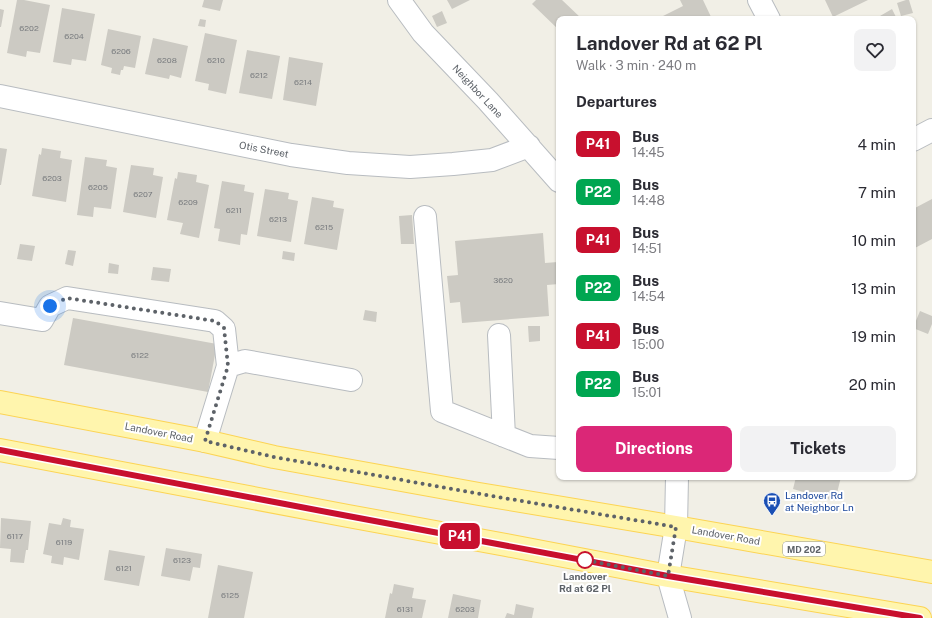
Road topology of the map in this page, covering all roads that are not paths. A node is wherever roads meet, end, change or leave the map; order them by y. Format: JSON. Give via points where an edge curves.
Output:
{"nodes":[{"id":1,"x":398,"y":0,"type":"edge"},
{"id":2,"x":758,"y":0,"type":"edge"},
{"id":3,"x":767,"y":16,"type":"edge"},
{"id":4,"x":0,"y":96,"type":"edge"},
{"id":5,"x":932,"y":130,"type":"edge"},
{"id":6,"x":916,"y":138,"type":"edge"},
{"id":7,"x":529,"y":146,"type":"junction"},
{"id":8,"x":556,"y":178,"type":"edge"},
{"id":9,"x":425,"y":218,"type":"dead end"},
{"id":10,"x":0,"y":314,"type":"edge"},
{"id":11,"x":499,"y":335,"type":"dead end"},
{"id":12,"x":228,"y":366,"type":"junction"},
{"id":13,"x":352,"y":380,"type":"dead end"},
{"id":14,"x":0,"y":402,"type":"edge"},
{"id":15,"x":504,"y":436,"type":"junction"},
{"id":16,"x":205,"y":441,"type":"junction"},
{"id":17,"x":556,"y":448,"type":"edge"},
{"id":18,"x":0,"y":450,"type":"edge"},
{"id":19,"x":677,"y":480,"type":"edge"},
{"id":20,"x":676,"y":527,"type":"junction"},
{"id":21,"x":932,"y":572,"type":"edge"},
{"id":22,"x":668,"y":576,"type":"junction"},
{"id":23,"x":680,"y":618,"type":"edge"},
{"id":24,"x":920,"y":618,"type":"edge"}],
"edges":[{"from":1,"to":7,"type":"street","name":"Neighbor Lane","via":[[423,32]]},
{"from":2,"to":3,"type":"street"},
{"from":4,"to":7,"type":"street","name":"Otis Street","via":[[292,155],[348,163],[410,167],[453,164],[492,160]]},
{"from":5,"to":6,"type":"street"},
{"from":7,"to":8,"type":"street","name":"Neighbor Lane"},
{"from":9,"to":15,"type":"street","via":[[442,411]]},
{"from":10,"to":12,"type":"street","via":[[42,320],[50,306],[67,298],[215,321],[224,328]]},
{"from":11,"to":15,"type":"street"},
{"from":12,"to":13,"type":"street","via":[[245,361]]},
{"from":12,"to":16,"type":"street"},
{"from":14,"to":16,"type":"main road","name":"Landover Road","number":"MD 202"},
{"from":15,"to":17,"type":"street","via":[[530,446]]},
{"from":16,"to":20,"type":"main road","name":"Landover Road","number":"MD 202","via":[[281,459]]},
{"from":18,"to":22,"type":"main road"},
{"from":19,"to":20,"type":"street"},
{"from":20,"to":21,"type":"main road","name":"Landover Road","number":"MD 202"},
{"from":20,"to":22,"type":"street"},
{"from":22,"to":23,"type":"street"},
{"from":22,"to":24,"type":"main road"}]}
